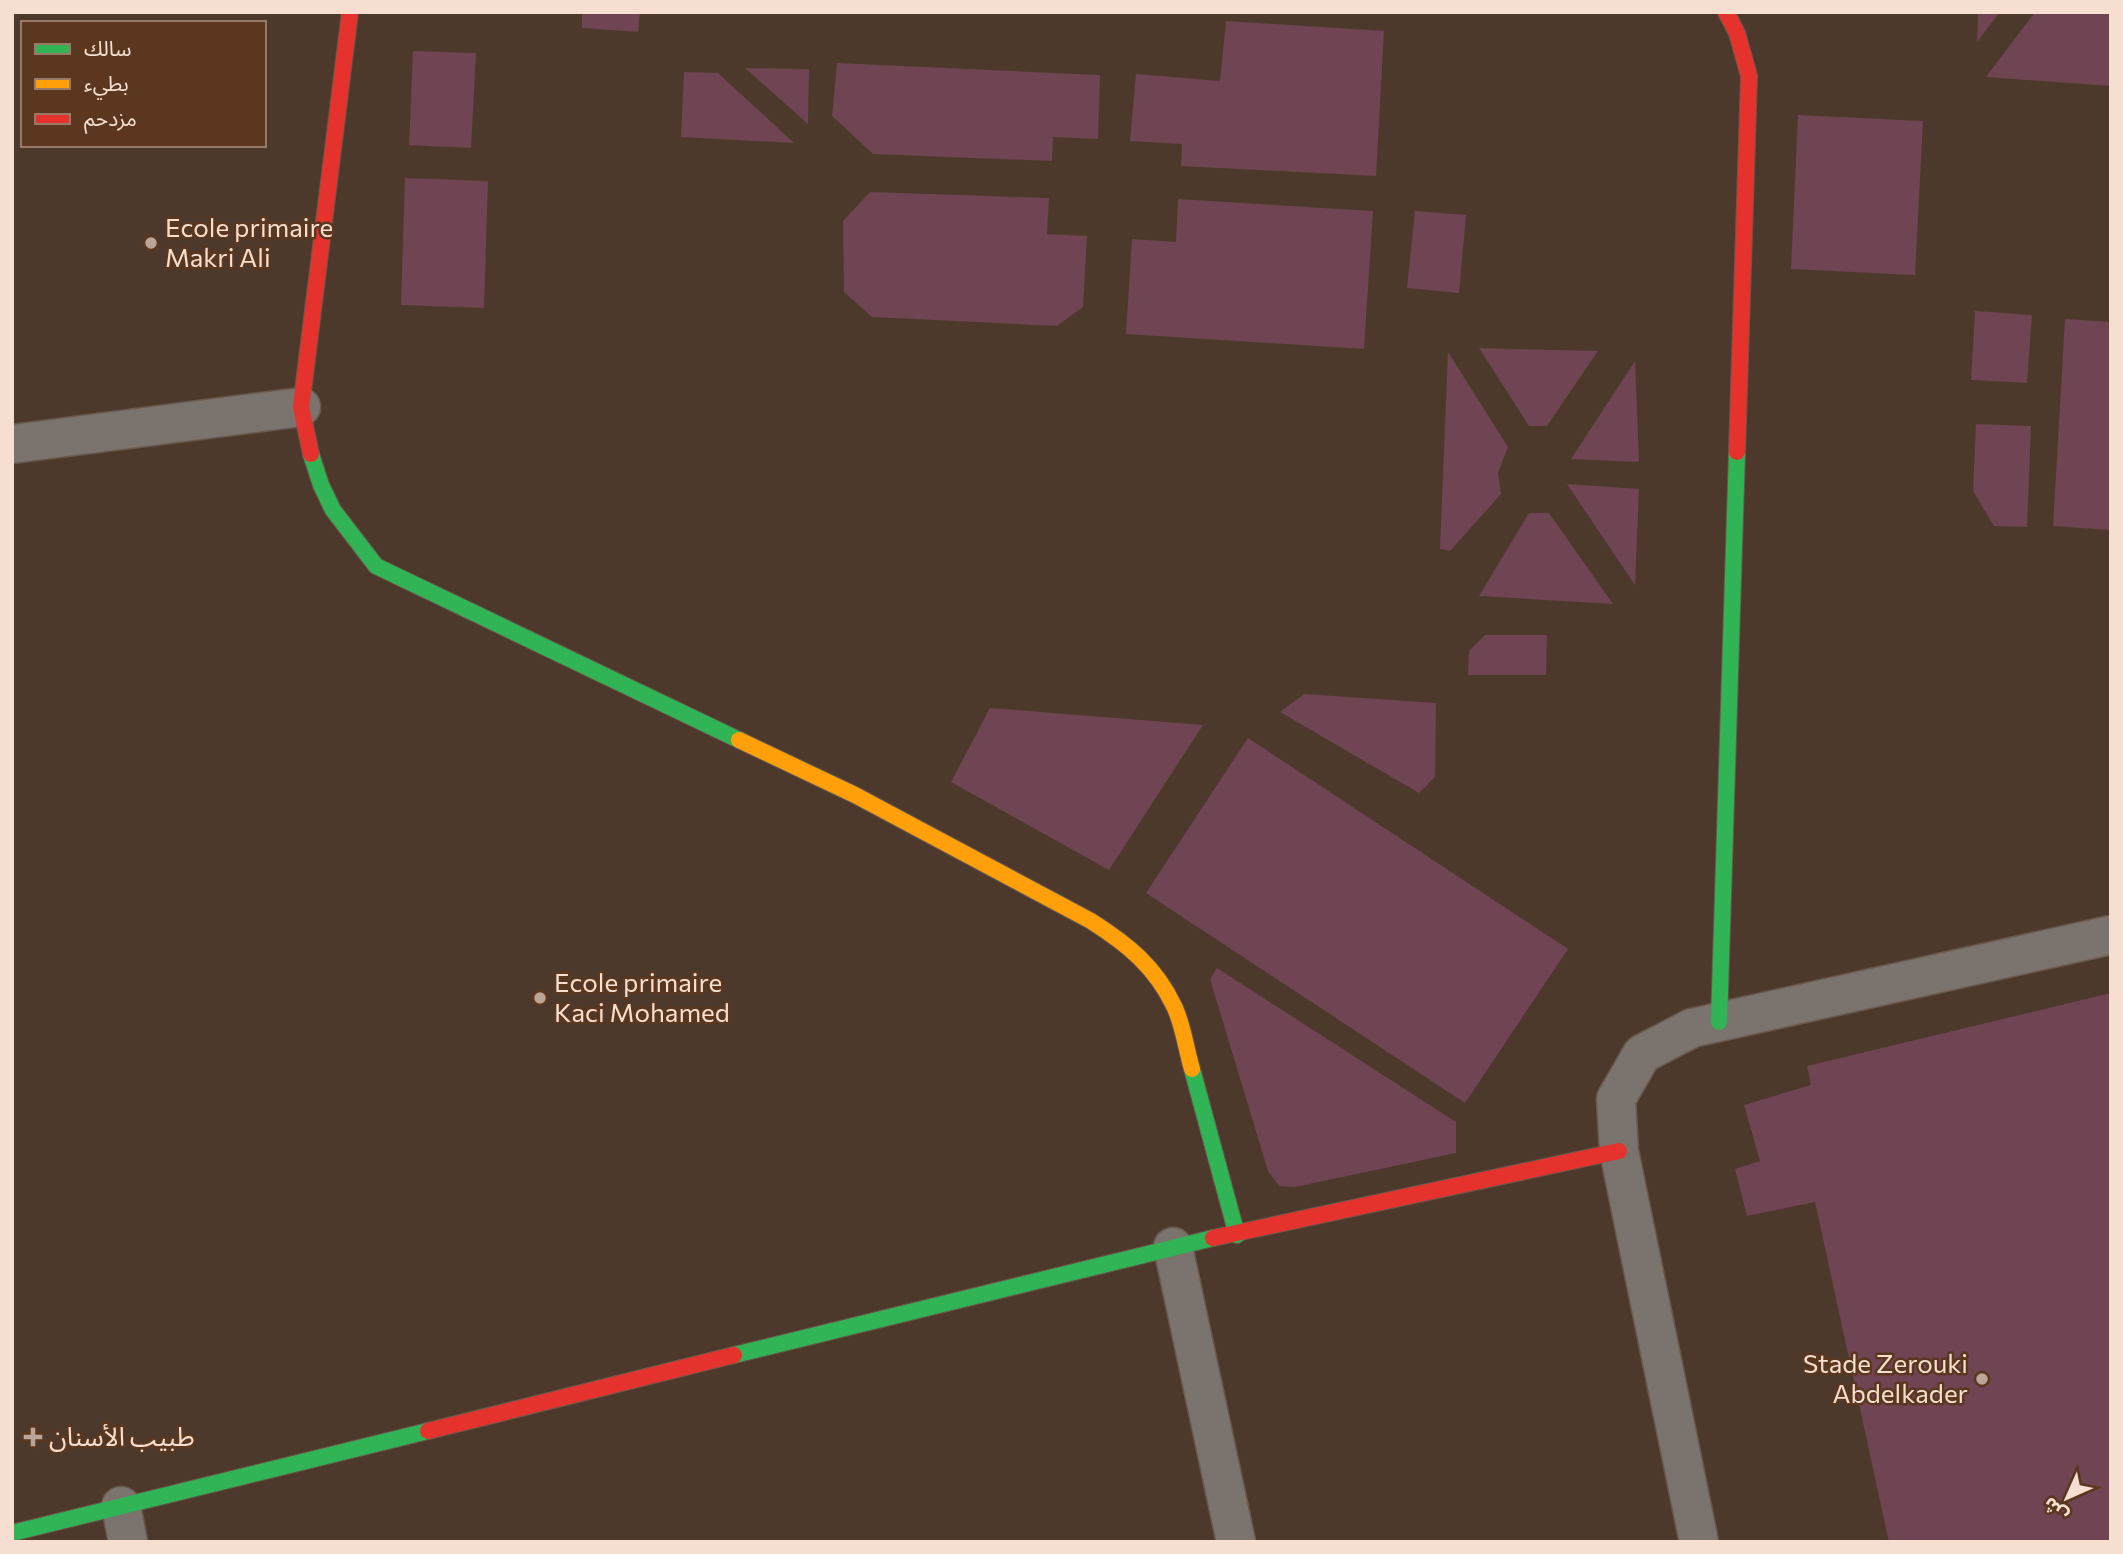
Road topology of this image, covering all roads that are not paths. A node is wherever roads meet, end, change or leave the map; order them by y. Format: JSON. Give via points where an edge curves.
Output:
{"nodes":[{"id":1,"x":350,"y":12,"type":"edge"},
{"id":2,"x":1726,"y":12,"type":"edge"},
{"id":3,"x":301,"y":407,"type":"junction"},
{"id":4,"x":12,"y":444,"type":"edge"},
{"id":5,"x":2111,"y":935,"type":"edge"},
{"id":6,"x":1718,"y":1022,"type":"junction"},
{"id":7,"x":1619,"y":1151,"type":"junction"},
{"id":8,"x":1237,"y":1235,"type":"junction"},
{"id":9,"x":1173,"y":1247,"type":"junction"},
{"id":10,"x":125,"y":1524,"type":"edge"},
{"id":11,"x":12,"y":1533,"type":"edge"},
{"id":12,"x":1237,"y":1542,"type":"edge"},
{"id":13,"x":1699,"y":1542,"type":"edge"}],
"edges":[{"from":1,"to":3,"type":"street"},
{"from":2,"to":6,"type":"street","via":[[1749,76]]},
{"from":3,"to":4,"type":"street"},
{"from":3,"to":8,"type":"street","via":[[309,449],[333,511],[376,566],[855,795],[1126,943],[1152,971],[1175,1007]]},
{"from":5,"to":6,"type":"street"},
{"from":6,"to":7,"type":"street","via":[[1692,1028],[1642,1054],[1616,1099]]},
{"from":7,"to":8,"type":"street"},
{"from":7,"to":13,"type":"street"},
{"from":8,"to":9,"type":"street"},
{"from":9,"to":10,"type":"street"},
{"from":9,"to":12,"type":"street"},
{"from":10,"to":11,"type":"street"}]}
